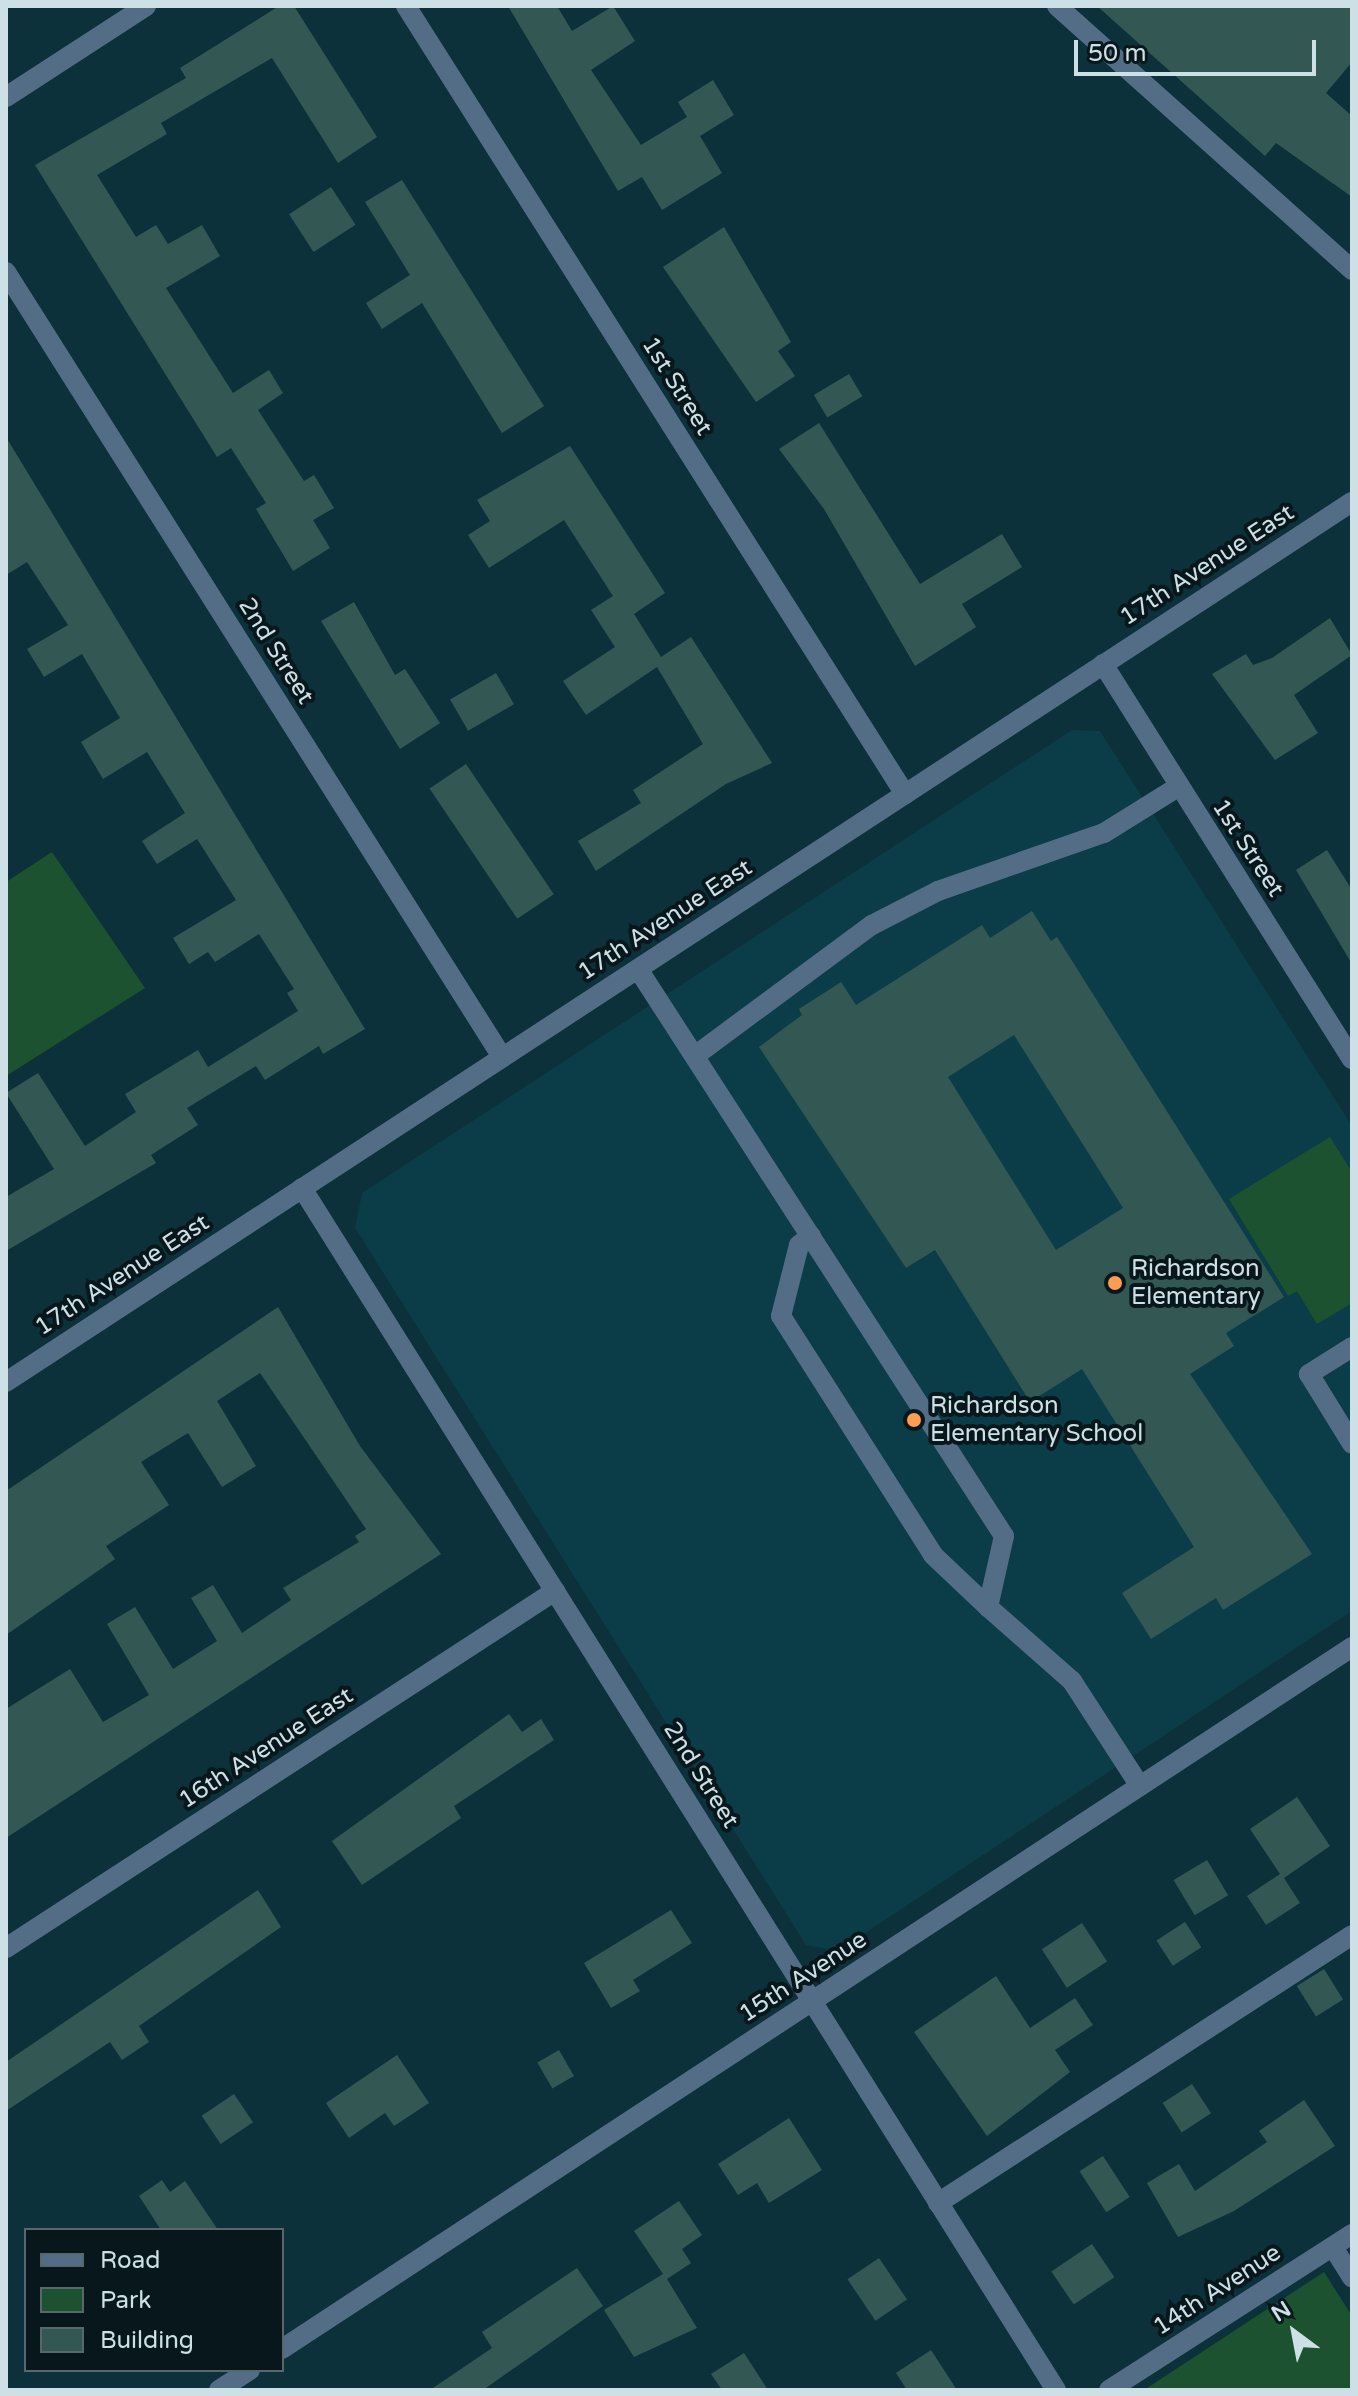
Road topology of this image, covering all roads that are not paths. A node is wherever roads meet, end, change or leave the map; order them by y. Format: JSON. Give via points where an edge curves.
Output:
{"nodes":[{"id":1,"x":146,"y":6,"type":"edge"},
{"id":2,"x":406,"y":6,"type":"edge"},
{"id":3,"x":1057,"y":6,"type":"edge"},
{"id":4,"x":6,"y":97,"type":"edge"},
{"id":5,"x":1352,"y":270,"type":"edge"},
{"id":6,"x":6,"y":272,"type":"edge"},
{"id":7,"x":1352,"y":502,"type":"edge"},
{"id":8,"x":1103,"y":664,"type":"junction"},
{"id":9,"x":1178,"y":787,"type":"junction"},
{"id":10,"x":905,"y":794,"type":"junction"},
{"id":11,"x":638,"y":969,"type":"junction"},
{"id":12,"x":696,"y":1055,"type":"junction"},
{"id":13,"x":502,"y":1057,"type":"junction"},
{"id":14,"x":1352,"y":1059,"type":"edge"},
{"id":15,"x":302,"y":1188,"type":"junction"},
{"id":16,"x":811,"y":1236,"type":"junction"},
{"id":17,"x":1352,"y":1347,"type":"edge"},
{"id":18,"x":6,"y":1382,"type":"edge"},
{"id":19,"x":1352,"y":1444,"type":"edge"},
{"id":20,"x":555,"y":1591,"type":"junction"},
{"id":21,"x":988,"y":1607,"type":"junction"},
{"id":22,"x":1352,"y":1647,"type":"edge"},
{"id":23,"x":1140,"y":1786,"type":"junction"},
{"id":24,"x":1352,"y":1935,"type":"edge"},
{"id":25,"x":6,"y":1948,"type":"edge"},
{"id":26,"x":812,"y":2002,"type":"junction"},
{"id":27,"x":938,"y":2203,"type":"junction"},
{"id":28,"x":1352,"y":2234,"type":"edge"},
{"id":29,"x":1333,"y":2247,"type":"junction"},
{"id":30,"x":1352,"y":2278,"type":"edge"},
{"id":31,"x":284,"y":2348,"type":"edge"},
{"id":32,"x":247,"y":2372,"type":"edge"},
{"id":33,"x":219,"y":2390,"type":"edge"},
{"id":34,"x":1056,"y":2390,"type":"edge"},
{"id":35,"x":1109,"y":2390,"type":"edge"}],
"edges":[{"from":1,"to":4,"type":"street"},
{"from":2,"to":10,"type":"street","name":"1st Street"},
{"from":3,"to":5,"type":"street"},
{"from":6,"to":13,"type":"street","name":"2nd Street"},
{"from":7,"to":8,"type":"street","name":"17th Avenue East"},
{"from":8,"to":9,"type":"street","name":"1st Street"},
{"from":8,"to":10,"type":"street","name":"17th Avenue East"},
{"from":9,"to":12,"type":"street","via":[[1104,833],[938,891],[872,925]]},
{"from":9,"to":14,"type":"street","name":"1st Street"},
{"from":10,"to":11,"type":"street","name":"17th Avenue East"},
{"from":11,"to":12,"type":"street"},
{"from":11,"to":13,"type":"street","name":"17th Avenue East"},
{"from":12,"to":16,"type":"street"},
{"from":13,"to":15,"type":"street","name":"17th Avenue East"},
{"from":15,"to":18,"type":"street","name":"17th Avenue East"},
{"from":15,"to":20,"type":"street","name":"2nd Street"},
{"from":16,"to":21,"type":"street","via":[[1004,1536]]},
{"from":16,"to":21,"type":"street","via":[[799,1245],[779,1300],[781,1316],[933,1555]]},
{"from":17,"to":19,"type":"street","via":[[1309,1374]]},
{"from":20,"to":25,"type":"street","name":"16th Avenue East"},
{"from":20,"to":26,"type":"street","name":"2nd Street"},
{"from":21,"to":23,"type":"street","via":[[1072,1681]]},
{"from":22,"to":23,"type":"street","name":"15th Avenue"},
{"from":23,"to":26,"type":"street","name":"15th Avenue"},
{"from":24,"to":27,"type":"street"},
{"from":26,"to":27,"type":"street","name":"2nd Street"},
{"from":26,"to":31,"type":"street","name":"15th Avenue"},
{"from":27,"to":34,"type":"street","name":"2nd Street"},
{"from":28,"to":29,"type":"street","name":"14th Avenue"},
{"from":29,"to":30,"type":"street"},
{"from":29,"to":35,"type":"street","name":"14th Avenue"},
{"from":32,"to":33,"type":"street"}]}
